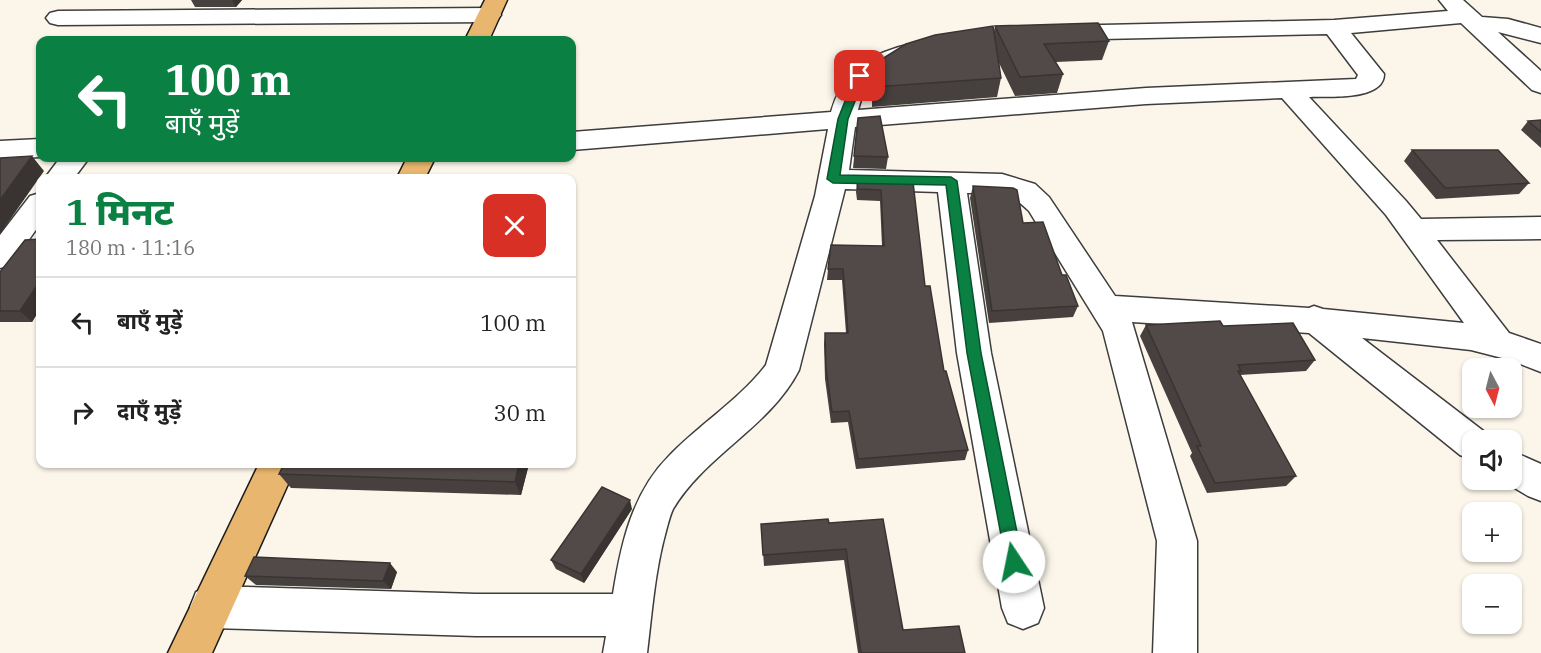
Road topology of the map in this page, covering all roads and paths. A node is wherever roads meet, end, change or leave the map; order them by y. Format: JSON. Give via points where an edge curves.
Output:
{"nodes":[{"id":1,"x":492,"y":8,"type":"edge"},
{"id":2,"x":1463,"y":13,"type":"edge"},
{"id":3,"x":58,"y":18,"type":"dead end"},
{"id":4,"x":1334,"y":27,"type":"junction"},
{"id":5,"x":1029,"y":33,"type":"edge"},
{"id":6,"x":479,"y":36,"type":"edge"},
{"id":7,"x":1541,"y":36,"type":"edge"},
{"id":8,"x":940,"y":43,"type":"edge"},
{"id":9,"x":1541,"y":85,"type":"edge"},
{"id":10,"x":1289,"y":90,"type":"junction"},
{"id":11,"x":843,"y":119,"type":"junction"},
{"id":12,"x":576,"y":141,"type":"edge"},
{"id":13,"x":36,"y":148,"type":"edge"},
{"id":14,"x":0,"y":150,"type":"edge"},
{"id":15,"x":72,"y":162,"type":"edge"},
{"id":16,"x":62,"y":174,"type":"edge"},
{"id":17,"x":833,"y":179,"type":"junction"},
{"id":18,"x":951,"y":181,"type":"junction"},
{"id":19,"x":36,"y":208,"type":"edge"},
{"id":20,"x":1541,"y":228,"type":"edge"},
{"id":21,"x":1413,"y":230,"type":"junction"},
{"id":22,"x":0,"y":257,"type":"edge"},
{"id":23,"x":1106,"y":308,"type":"junction"},
{"id":24,"x":1314,"y":319,"type":"junction"},
{"id":25,"x":1496,"y":342,"type":"junction"},
{"id":26,"x":1541,"y":358,"type":"edge"},
{"id":27,"x":1462,"y":435,"type":"edge"},
{"id":28,"x":276,"y":468,"type":"edge"},
{"id":29,"x":1522,"y":473,"type":"edge"},
{"id":30,"x":1541,"y":484,"type":"edge"},
{"id":31,"x":211,"y":607,"type":"junction"},
{"id":32,"x":1023,"y":608,"type":"dead end"},
{"id":33,"x":627,"y":634,"type":"edge"},
{"id":34,"x":190,"y":653,"type":"edge"},
{"id":35,"x":1175,"y":653,"type":"edge"}],
"edges":[{"from":1,"to":3,"type":"street"},
{"from":1,"to":6,"type":"main road"},
{"from":2,"to":4,"type":"street"},
{"from":2,"to":7,"type":"street"},
{"from":2,"to":9,"type":"street"},
{"from":4,"to":5,"type":"street"},
{"from":4,"to":10,"type":"street","via":[[1371,74],[1368,84]]},
{"from":8,"to":11,"type":"street","via":[[897,55],[860,76]]},
{"from":10,"to":11,"type":"street","via":[[1146,96]]},
{"from":10,"to":21,"type":"street"},
{"from":11,"to":12,"type":"street"},
{"from":11,"to":17,"type":"street"},
{"from":13,"to":14,"type":"street"},
{"from":15,"to":16,"type":"street"},
{"from":17,"to":18,"type":"street"},
{"from":17,"to":33,"type":"street","via":[[783,370],[764,394],[681,468],[655,503],[639,555]]},
{"from":18,"to":23,"type":"street","via":[[1002,184],[1025,191],[1039,204]]},
{"from":18,"to":32,"type":"street","via":[[974,353]]},
{"from":19,"to":22,"type":"street"},
{"from":20,"to":21,"type":"street"},
{"from":21,"to":25,"type":"street"},
{"from":23,"to":24,"type":"street"},
{"from":23,"to":35,"type":"street","via":[[1119,329],[1177,541]]},
{"from":24,"to":25,"type":"street"},
{"from":24,"to":27,"type":"street"},
{"from":25,"to":26,"type":"street"},
{"from":28,"to":31,"type":"main road"},
{"from":29,"to":30,"type":"street"},
{"from":31,"to":33,"type":"street","via":[[476,615]]},
{"from":31,"to":34,"type":"main road"}]}
